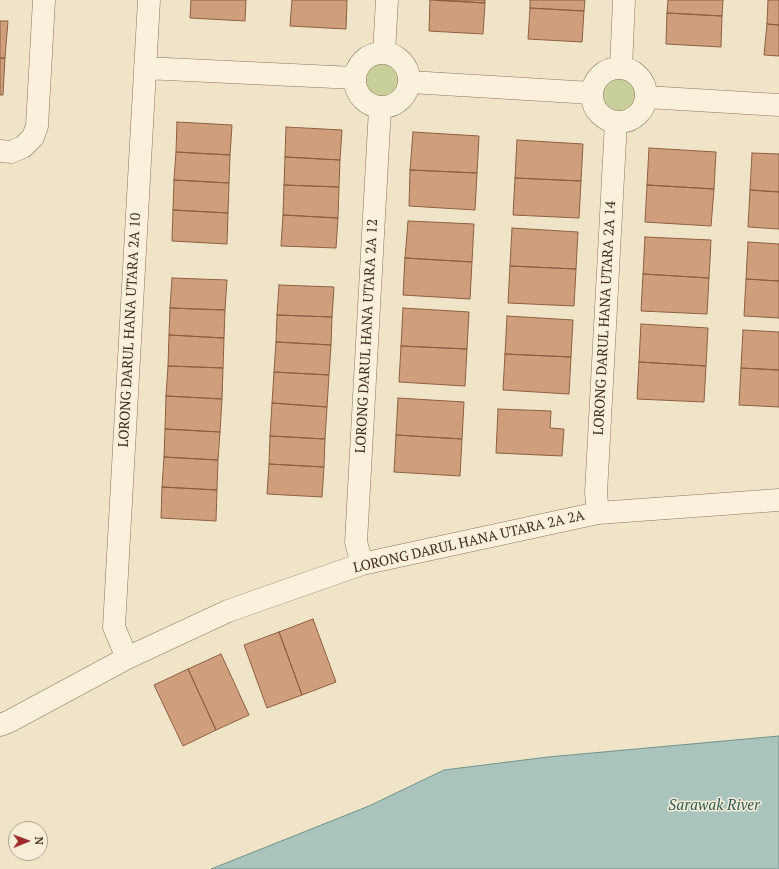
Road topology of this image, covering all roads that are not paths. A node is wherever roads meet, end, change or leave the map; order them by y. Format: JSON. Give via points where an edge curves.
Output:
{"nodes":[{"id":1,"x":44,"y":0,"type":"edge"},
{"id":2,"x":149,"y":0,"type":"edge"},
{"id":3,"x":387,"y":0,"type":"edge"},
{"id":4,"x":624,"y":0,"type":"edge"},
{"id":5,"x":384,"y":53,"type":"junction"},
{"id":6,"x":145,"y":68,"type":"junction"},
{"id":7,"x":621,"y":68,"type":"junction"},
{"id":8,"x":355,"y":78,"type":"junction"},
{"id":9,"x":410,"y":82,"type":"junction"},
{"id":10,"x":592,"y":93,"type":"junction"},
{"id":11,"x":646,"y":97,"type":"junction"},
{"id":12,"x":779,"y":105,"type":"edge"},
{"id":13,"x":380,"y":108,"type":"junction"},
{"id":14,"x":616,"y":122,"type":"junction"},
{"id":15,"x":0,"y":151,"type":"edge"},
{"id":16,"x":779,"y":500,"type":"edge"},
{"id":17,"x":598,"y":513,"type":"junction"},
{"id":18,"x":362,"y":564,"type":"junction"},
{"id":19,"x":127,"y":658,"type":"junction"},
{"id":20,"x":0,"y":725,"type":"edge"}],
"edges":[{"from":1,"to":15,"type":"street","via":[[37,126],[33,137],[23,147],[11,152]]},
{"from":2,"to":6,"type":"street","name":"LORONG DARUL HANA UTARA 2A 10"},
{"from":3,"to":5,"type":"street"},
{"from":4,"to":7,"type":"street"},
{"from":5,"to":8,"type":"street","via":[[370,55],[364,60]]},
{"from":5,"to":9,"type":"street","via":[[398,57],[409,72]]},
{"from":6,"to":8,"type":"street"},
{"from":6,"to":19,"type":"street","name":"LORONG DARUL HANA UTARA 2A 10","via":[[114,627]]},
{"from":7,"to":10,"type":"street","via":[[610,69],[603,74],[597,80]]},
{"from":7,"to":11,"type":"street","via":[[639,77],[646,88]]},
{"from":8,"to":13,"type":"street","via":[[355,85],[363,100]]},
{"from":9,"to":10,"type":"street"},
{"from":9,"to":13,"type":"street","via":[[403,99],[396,105]]},
{"from":10,"to":14,"type":"street","via":[[595,107],[600,114]]},
{"from":11,"to":12,"type":"street"},
{"from":11,"to":14,"type":"street","via":[[640,113],[633,119]]},
{"from":13,"to":18,"type":"street","name":"LORONG DARUL HANA UTARA 2A 12","via":[[356,542]]},
{"from":14,"to":17,"type":"street","name":"LORONG DARUL HANA UTARA 2A 14","via":[[596,494]]},
{"from":16,"to":17,"type":"street","name":"LORONG DARUL HANA UTARA 2A 2A"},
{"from":17,"to":18,"type":"street","name":"LORONG DARUL HANA UTARA 2A 2A"},
{"from":18,"to":19,"type":"street","name":"LORONG DARUL HANA UTARA 2A 2A","via":[[228,612]]},
{"from":19,"to":20,"type":"street","name":"LORONG DARUL HANA UTARA 2A 2A"}]}
